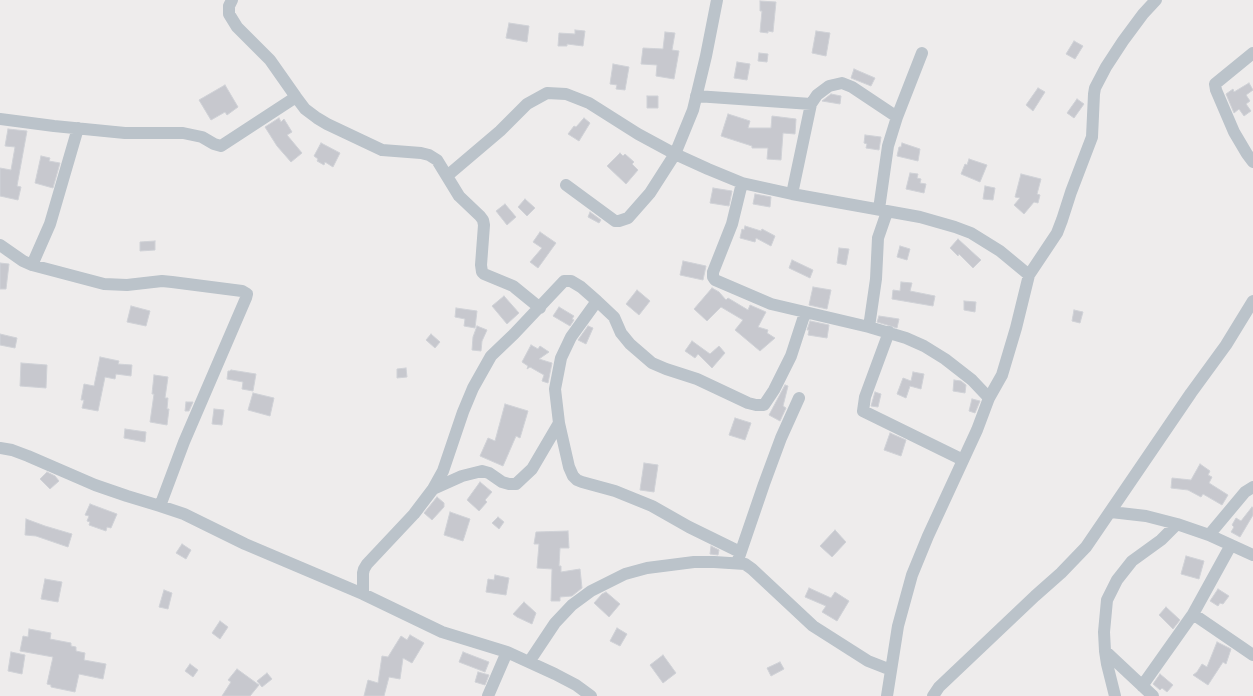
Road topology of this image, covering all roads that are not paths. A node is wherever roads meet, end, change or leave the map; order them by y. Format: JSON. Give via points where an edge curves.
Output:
{"nodes":[{"id":1,"x":232,"y":0,"type":"edge"},
{"id":2,"x":717,"y":0,"type":"edge"},
{"id":3,"x":1156,"y":0,"type":"edge"},
{"id":4,"x":922,"y":53,"type":"dead end"},
{"id":5,"x":1253,"y":53,"type":"edge"},
{"id":6,"x":696,"y":96,"type":"junction"},
{"id":7,"x":296,"y":97,"type":"junction"},
{"id":8,"x":811,"y":104,"type":"junction"},
{"id":9,"x":897,"y":117,"type":"junction"},
{"id":10,"x":0,"y":120,"type":"edge"},
{"id":11,"x":78,"y":128,"type":"junction"},
{"id":12,"x":676,"y":154,"type":"junction"},
{"id":13,"x":1253,"y":162,"type":"edge"},
{"id":14,"x":447,"y":176,"type":"junction"},
{"id":15,"x":742,"y":183,"type":"junction"},
{"id":16,"x":566,"y":185,"type":"dead end"},
{"id":17,"x":792,"y":194,"type":"junction"},
{"id":18,"x":882,"y":210,"type":"junction"},
{"id":19,"x":0,"y":244,"type":"edge"},
{"id":20,"x":32,"y":265,"type":"junction"},
{"id":21,"x":1029,"y":275,"type":"junction"},
{"id":22,"x":597,"y":301,"type":"junction"},
{"id":23,"x":1253,"y":301,"type":"edge"},
{"id":24,"x":540,"y":308,"type":"junction"},
{"id":25,"x":805,"y":313,"type":"junction"},
{"id":26,"x":870,"y":326,"type":"junction"},
{"id":27,"x":888,"y":332,"type":"junction"},
{"id":28,"x":799,"y":398,"type":"dead end"},
{"id":29,"x":989,"y":398,"type":"junction"},
{"id":30,"x":558,"y":423,"type":"junction"},
{"id":31,"x":0,"y":448,"type":"edge"},
{"id":32,"x":963,"y":460,"type":"junction"},
{"id":33,"x":1253,"y":487,"type":"edge"},
{"id":34,"x":433,"y":489,"type":"junction"},
{"id":35,"x":160,"y":506,"type":"junction"},
{"id":36,"x":1111,"y":512,"type":"junction"},
{"id":37,"x":1177,"y":524,"type":"junction"},
{"id":38,"x":1209,"y":535,"type":"junction"},
{"id":39,"x":1231,"y":544,"type":"junction"},
{"id":40,"x":1253,"y":556,"type":"edge"},
{"id":41,"x":739,"y":558,"type":"junction"},
{"id":42,"x":363,"y":594,"type":"junction"},
{"id":43,"x":1193,"y":614,"type":"junction"},
{"id":44,"x":1105,"y":651,"type":"junction"},
{"id":45,"x":507,"y":652,"type":"junction"},
{"id":46,"x":1253,"y":656,"type":"edge"},
{"id":47,"x":529,"y":662,"type":"junction"},
{"id":48,"x":891,"y":670,"type":"junction"},
{"id":49,"x":1142,"y":686,"type":"junction"},
{"id":50,"x":488,"y":696,"type":"edge"},
{"id":51,"x":591,"y":696,"type":"edge"},
{"id":52,"x":887,"y":696,"type":"edge"},
{"id":53,"x":933,"y":696,"type":"edge"},
{"id":54,"x":1115,"y":696,"type":"edge"},
{"id":55,"x":1153,"y":696,"type":"edge"}],
"edges":[{"from":1,"to":7,"type":"street","via":[[229,14],[237,27],[270,60]]},
{"from":2,"to":6,"type":"street"},
{"from":3,"to":21,"type":"street","via":[[1123,41],[1095,88],[1091,142],[1057,233]]},
{"from":4,"to":9,"type":"street"},
{"from":5,"to":13,"type":"street","via":[[1215,84],[1234,132]]},
{"from":6,"to":8,"type":"street"},
{"from":6,"to":12,"type":"street"},
{"from":7,"to":11,"type":"street","via":[[221,146],[202,137],[183,133],[125,133]]},
{"from":7,"to":14,"type":"street","via":[[305,109],[317,118],[368,144],[382,150],[429,155],[437,160]]},
{"from":8,"to":9,"type":"street","via":[[817,95],[830,86],[842,83],[852,86]]},
{"from":8,"to":17,"type":"street"},
{"from":9,"to":18,"type":"street","via":[[888,146]]},
{"from":10,"to":11,"type":"street"},
{"from":11,"to":20,"type":"street","via":[[50,224]]},
{"from":12,"to":14,"type":"street","via":[[577,97],[547,93],[527,104],[500,131]]},
{"from":12,"to":15,"type":"street"},
{"from":12,"to":16,"type":"street","via":[[650,193],[625,220],[612,219]]},
{"from":14,"to":24,"type":"street","via":[[459,196],[483,220],[482,272],[513,286]]},
{"from":15,"to":17,"type":"street"},
{"from":15,"to":25,"type":"street","via":[[732,224],[713,272],[714,279],[771,304]]},
{"from":17,"to":18,"type":"street"},
{"from":18,"to":21,"type":"street","via":[[920,217],[971,233],[1000,251]]},
{"from":18,"to":26,"type":"street"},
{"from":19,"to":20,"type":"street"},
{"from":20,"to":35,"type":"street","via":[[104,284],[127,286],[162,281],[242,290],[246,294],[244,305],[187,435]]},
{"from":21,"to":29,"type":"street","via":[[1002,374]]},
{"from":22,"to":24,"type":"street","via":[[581,287],[571,281],[564,281]]},
{"from":22,"to":25,"type":"street","via":[[614,317],[621,333],[630,344],[652,363],[697,379],[748,403],[762,406],[774,390],[791,356]]},
{"from":22,"to":30,"type":"street","via":[[561,358],[555,389]]},
{"from":23,"to":36,"type":"street","via":[[1226,345],[1190,393]]},
{"from":24,"to":34,"type":"street","via":[[496,350],[486,365],[463,412],[443,471]]},
{"from":25,"to":26,"type":"street"},
{"from":26,"to":27,"type":"street"},
{"from":27,"to":29,"type":"street","via":[[924,346],[945,359],[972,380]]},
{"from":27,"to":32,"type":"street","via":[[865,397],[863,411]]},
{"from":28,"to":41,"type":"street","via":[[778,445]]},
{"from":29,"to":32,"type":"street"},
{"from":30,"to":34,"type":"street","via":[[532,468],[516,484],[502,482],[482,471],[462,476]]},
{"from":30,"to":41,"type":"street","via":[[569,467],[577,480],[615,491],[652,506]]},
{"from":31,"to":35,"type":"street","via":[[28,456],[120,494]]},
{"from":32,"to":48,"type":"street","via":[[912,575],[898,626]]},
{"from":33,"to":38,"type":"street","via":[[1245,492]]},
{"from":34,"to":42,"type":"street","via":[[362,573]]},
{"from":35,"to":42,"type":"street","via":[[184,514],[245,544]]},
{"from":36,"to":37,"type":"street","via":[[1146,516]]},
{"from":36,"to":53,"type":"street","via":[[1086,547],[1061,573],[939,687]]},
{"from":37,"to":38,"type":"street"},
{"from":37,"to":44,"type":"street","via":[[1132,561],[1117,580],[1107,600]]},
{"from":38,"to":39,"type":"street"},
{"from":39,"to":40,"type":"street"},
{"from":39,"to":43,"type":"street"},
{"from":41,"to":47,"type":"street","via":[[646,568],[625,574],[591,591],[572,605],[555,623]]},
{"from":41,"to":48,"type":"street","via":[[813,626],[868,661]]},
{"from":42,"to":45,"type":"street","via":[[442,632]]},
{"from":43,"to":46,"type":"street"},
{"from":43,"to":49,"type":"street"},
{"from":44,"to":49,"type":"street"},
{"from":44,"to":54,"type":"street"},
{"from":45,"to":47,"type":"street"},
{"from":45,"to":50,"type":"street"},
{"from":47,"to":51,"type":"street","via":[[571,682]]},
{"from":48,"to":52,"type":"street"},
{"from":49,"to":55,"type":"street"}]}
